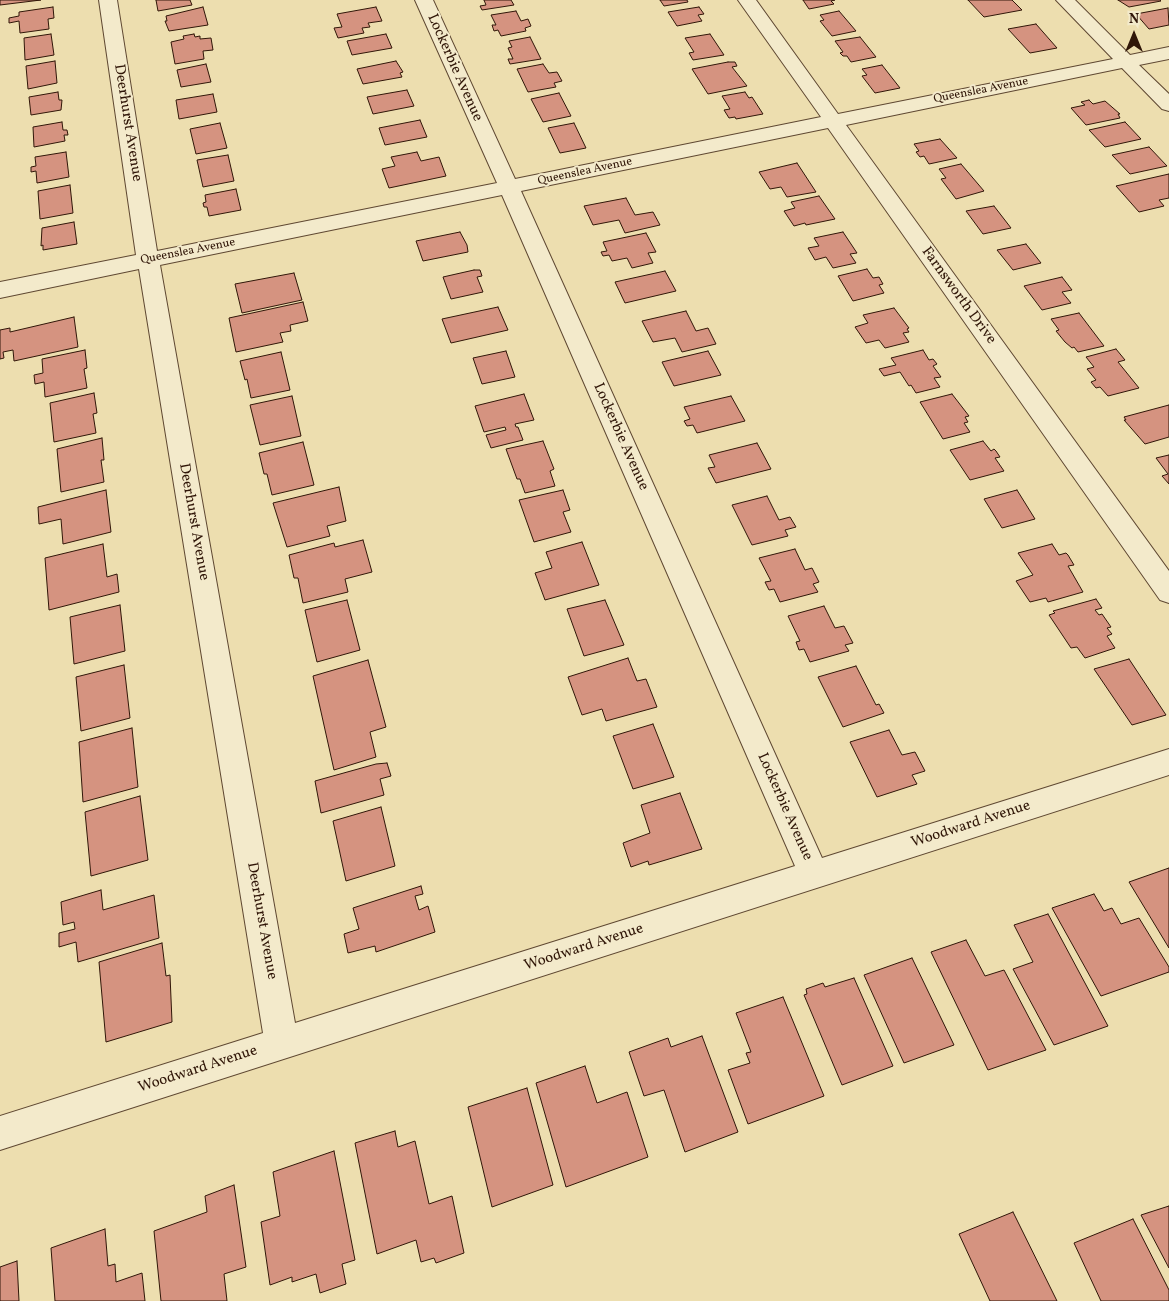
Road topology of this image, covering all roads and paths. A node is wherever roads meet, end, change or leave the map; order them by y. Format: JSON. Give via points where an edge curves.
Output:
{"nodes":[{"id":1,"x":108,"y":0,"type":"edge"},
{"id":2,"x":424,"y":0,"type":"edge"},
{"id":3,"x":747,"y":0,"type":"edge"},
{"id":4,"x":1065,"y":0,"type":"edge"},
{"id":5,"x":1169,"y":53,"type":"edge"},
{"id":6,"x":1126,"y":62,"type":"junction"},
{"id":7,"x":1169,"y":105,"type":"edge"},
{"id":8,"x":832,"y":121,"type":"junction"},
{"id":9,"x":508,"y":187,"type":"junction"},
{"id":10,"x":148,"y":260,"type":"junction"},
{"id":11,"x":0,"y":290,"type":"edge"},
{"id":12,"x":1169,"y":592,"type":"edge"},
{"id":13,"x":1169,"y":762,"type":"edge"},
{"id":14,"x":814,"y":875,"type":"junction"},
{"id":15,"x":282,"y":1044,"type":"junction"},
{"id":16,"x":0,"y":1133,"type":"edge"}],
"edges":[{"from":1,"to":10,"type":"street","name":"Deerhurst Avenue"},
{"from":2,"to":9,"type":"street","name":"Lockerbie Avenue"},
{"from":3,"to":8,"type":"street","name":"Farnsworth Drive"},
{"from":4,"to":6,"type":"street"},
{"from":5,"to":6,"type":"street","name":"Queenslea Avenue"},
{"from":6,"to":7,"type":"street"},
{"from":6,"to":8,"type":"street","name":"Queenslea Avenue"},
{"from":8,"to":9,"type":"street","name":"Queenslea Avenue"},
{"from":8,"to":12,"type":"street","name":"Farnsworth Drive"},
{"from":9,"to":10,"type":"street","name":"Queenslea Avenue"},
{"from":9,"to":14,"type":"street","name":"Lockerbie Avenue"},
{"from":10,"to":11,"type":"street","name":"Queenslea Avenue"},
{"from":10,"to":15,"type":"street","name":"Deerhurst Avenue"},
{"from":13,"to":14,"type":"street","name":"Woodward Avenue"},
{"from":14,"to":15,"type":"street","name":"Woodward Avenue"},
{"from":15,"to":16,"type":"street","name":"Woodward Avenue"}]}
